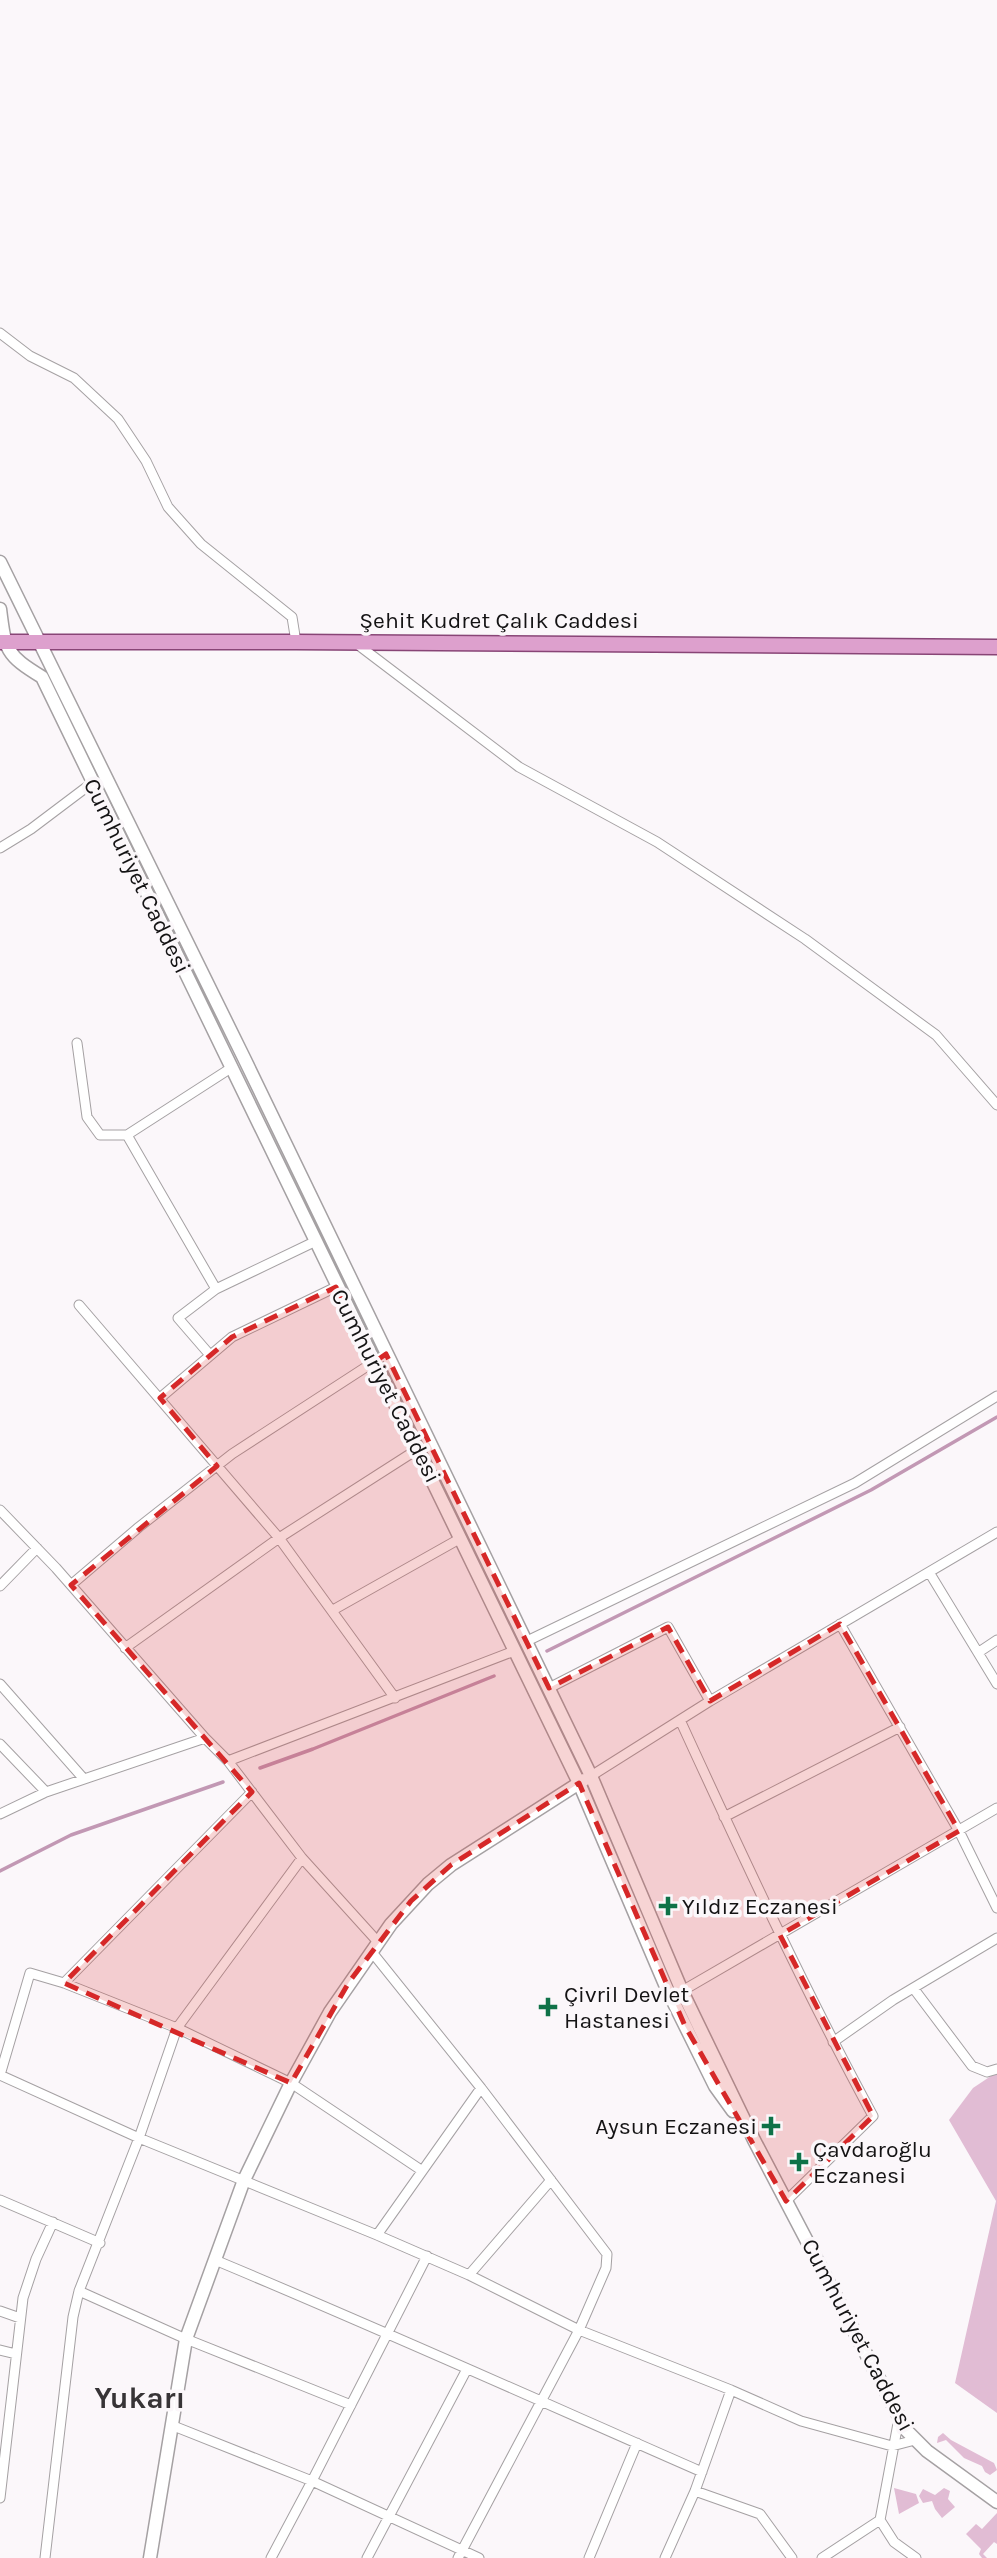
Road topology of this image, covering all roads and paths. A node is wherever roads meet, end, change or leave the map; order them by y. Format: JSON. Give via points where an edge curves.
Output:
{"nodes":[{"id":1,"x":0,"y":333,"type":"edge"},
{"id":2,"x":0,"y":562,"type":"edge"},
{"id":3,"x":0,"y":608,"type":"edge"},
{"id":4,"x":40,"y":641,"type":"junction"},
{"id":5,"x":2,"y":642,"type":"edge"},
{"id":6,"x":296,"y":642,"type":"junction"},
{"id":7,"x":354,"y":642,"type":"junction"},
{"id":8,"x":997,"y":647,"type":"edge"},
{"id":9,"x":92,"y":783,"type":"junction"},
{"id":10,"x":0,"y":849,"type":"edge"},
{"id":11,"x":77,"y":1043,"type":"dead end"},
{"id":12,"x":231,"y":1068,"type":"junction"},
{"id":13,"x":997,"y":1105,"type":"edge"},
{"id":14,"x":127,"y":1135,"type":"junction"},
{"id":15,"x":314,"y":1242,"type":"junction"},
{"id":16,"x":336,"y":1287,"type":"junction"},
{"id":17,"x":216,"y":1289,"type":"junction"},
{"id":18,"x":79,"y":1305,"type":"dead end"},
{"id":19,"x":386,"y":1354,"type":"junction"},
{"id":20,"x":210,"y":1355,"type":"junction"},
{"id":21,"x":373,"y":1363,"type":"junction"},
{"id":22,"x":997,"y":1396,"type":"edge"},
{"id":23,"x":160,"y":1398,"type":"junction"},
{"id":24,"x":418,"y":1449,"type":"junction"},
{"id":25,"x":217,"y":1466,"type":"junction"},
{"id":26,"x":0,"y":1510,"type":"edge"},
{"id":27,"x":997,"y":1532,"type":"edge"},
{"id":28,"x":279,"y":1538,"type":"junction"},
{"id":29,"x":461,"y":1538,"type":"junction"},
{"id":30,"x":37,"y":1548,"type":"junction"},
{"id":31,"x":929,"y":1572,"type":"junction"},
{"id":32,"x":71,"y":1585,"type":"junction"},
{"id":33,"x":0,"y":1586,"type":"edge"},
{"id":34,"x":332,"y":1610,"type":"junction"},
{"id":35,"x":840,"y":1624,"type":"junction"},
{"id":36,"x":997,"y":1640,"type":"edge"},
{"id":37,"x":525,"y":1642,"type":"junction"},
{"id":38,"x":125,"y":1648,"type":"junction"},
{"id":39,"x":514,"y":1651,"type":"junction"},
{"id":40,"x":979,"y":1652,"type":"junction"},
{"id":41,"x":0,"y":1684,"type":"edge"},
{"id":42,"x":997,"y":1684,"type":"edge"},
{"id":43,"x":549,"y":1688,"type":"junction"},
{"id":44,"x":395,"y":1698,"type":"junction"},
{"id":45,"x":710,"y":1701,"type":"junction"},
{"id":46,"x":680,"y":1720,"type":"junction"},
{"id":47,"x":900,"y":1727,"type":"junction"},
{"id":48,"x":205,"y":1738,"type":"junction"},
{"id":49,"x":0,"y":1744,"type":"edge"},
{"id":50,"x":228,"y":1761,"type":"junction"},
{"id":51,"x":591,"y":1776,"type":"junction"},
{"id":52,"x":83,"y":1778,"type":"junction"},
{"id":53,"x":579,"y":1783,"type":"junction"},
{"id":54,"x":46,"y":1792,"type":"junction"},
{"id":55,"x":252,"y":1792,"type":"junction"},
{"id":56,"x":997,"y":1808,"type":"edge"},
{"id":57,"x":0,"y":1814,"type":"edge"},
{"id":58,"x":724,"y":1817,"type":"junction"},
{"id":59,"x":958,"y":1831,"type":"junction"},
{"id":60,"x":302,"y":1858,"type":"junction"},
{"id":61,"x":997,"y":1908,"type":"edge"},
{"id":62,"x":780,"y":1935,"type":"junction"},
{"id":63,"x":997,"y":1938,"type":"edge"},
{"id":64,"x":374,"y":1947,"type":"junction"},
{"id":65,"x":64,"y":1983,"type":"junction"},
{"id":66,"x":915,"y":1989,"type":"junction"},
{"id":67,"x":682,"y":1991,"type":"junction"},
{"id":68,"x":177,"y":2028,"type":"junction"},
{"id":69,"x":833,"y":2042,"type":"junction"},
{"id":70,"x":997,"y":2069,"type":"edge"},
{"id":71,"x":0,"y":2075,"type":"edge"},
{"id":72,"x":291,"y":2083,"type":"junction"},
{"id":73,"x":481,"y":2088,"type":"junction"},
{"id":74,"x":139,"y":2138,"type":"junction"},
{"id":75,"x":754,"y":2140,"type":"junction"},
{"id":76,"x":421,"y":2170,"type":"junction"},
{"id":77,"x":244,"y":2180,"type":"junction"},
{"id":78,"x":551,"y":2180,"type":"junction"},
{"id":79,"x":0,"y":2200,"type":"edge"},
{"id":80,"x":786,"y":2201,"type":"junction"},
{"id":81,"x":53,"y":2222,"type":"junction"},
{"id":82,"x":377,"y":2235,"type":"junction"},
{"id":83,"x":100,"y":2243,"type":"junction"},
{"id":84,"x":427,"y":2256,"type":"junction"},
{"id":85,"x":215,"y":2260,"type":"junction"},
{"id":86,"x":469,"y":2275,"type":"junction"},
{"id":87,"x":79,"y":2291,"type":"junction"},
{"id":88,"x":0,"y":2311,"type":"edge"},
{"id":89,"x":20,"y":2318,"type":"junction"},
{"id":90,"x":579,"y":2330,"type":"junction"},
{"id":91,"x":387,"y":2332,"type":"junction"},
{"id":92,"x":186,"y":2339,"type":"junction"},
{"id":93,"x":0,"y":2350,"type":"edge"},
{"id":94,"x":16,"y":2354,"type":"junction"},
{"id":95,"x":467,"y":2369,"type":"junction"},
{"id":96,"x":731,"y":2390,"type":"junction"},
{"id":97,"x":542,"y":2403,"type":"junction"},
{"id":98,"x":351,"y":2404,"type":"junction"},
{"id":99,"x":899,"y":2418,"type":"junction"},
{"id":100,"x":172,"y":2425,"type":"junction"},
{"id":101,"x":915,"y":2440,"type":"junction"},
{"id":102,"x":637,"y":2444,"type":"junction"},
{"id":103,"x":892,"y":2446,"type":"junction"},
{"id":104,"x":2,"y":2461,"type":"edge"},
{"id":105,"x":702,"y":2472,"type":"junction"},
{"id":106,"x":312,"y":2481,"type":"junction"},
{"id":107,"x":695,"y":2491,"type":"junction"},
{"id":108,"x":0,"y":2498,"type":"edge"},
{"id":109,"x":997,"y":2502,"type":"edge"},
{"id":110,"x":389,"y":2517,"type":"junction"},
{"id":111,"x":880,"y":2520,"type":"junction"},
{"id":112,"x":460,"y":2554,"type":"edge"},
{"id":113,"x":45,"y":2558,"type":"edge"},
{"id":114,"x":150,"y":2558,"type":"edge"},
{"id":115,"x":271,"y":2558,"type":"edge"},
{"id":116,"x":367,"y":2558,"type":"edge"},
{"id":117,"x":479,"y":2558,"type":"edge"},
{"id":118,"x":589,"y":2558,"type":"edge"},
{"id":119,"x":666,"y":2558,"type":"edge"},
{"id":120,"x":792,"y":2558,"type":"edge"},
{"id":121,"x":822,"y":2558,"type":"edge"},
{"id":122,"x":916,"y":2558,"type":"edge"}],
"edges":[{"from":1,"to":6,"type":"street","via":[[30,356],[74,379],[118,419],[146,461],[168,507],[201,544],[292,617]]},
{"from":2,"to":4,"type":"main road","name":"Cumhuriyet Caddesi"},
{"from":3,"to":5,"type":"main road"},
{"from":4,"to":5,"type":"main road","name":"Şehit Kudret Çalık Caddesi"},
{"from":4,"to":6,"type":"main road","name":"Şehit Kudret Çalık Caddesi"},
{"from":4,"to":19,"type":"main road","name":"Cumhuriyet Caddesi"},
{"from":5,"to":9,"type":"main road","name":"Cumhuriyet Caddesi","via":[[15,661],[42,677]]},
{"from":6,"to":7,"type":"main road","name":"Şehit Kudret Çalık Caddesi"},
{"from":7,"to":8,"type":"main road","name":"Şehit Kudret Çalık Caddesi"},
{"from":7,"to":13,"type":"street","via":[[519,767],[657,842],[806,939],[936,1035]]},
{"from":9,"to":10,"type":"street"},
{"from":9,"to":12,"type":"main road","name":"Cumhuriyet Caddesi"},
{"from":11,"to":14,"type":"street","via":[[87,1118],[100,1135]]},
{"from":12,"to":14,"type":"street"},
{"from":12,"to":15,"type":"main road","name":"Cumhuriyet Caddesi"},
{"from":14,"to":17,"type":"street"},
{"from":15,"to":16,"type":"main road","name":"Cumhuriyet Caddesi"},
{"from":15,"to":17,"type":"street"},
{"from":16,"to":20,"type":"street","via":[[232,1337]]},
{"from":16,"to":21,"type":"main road","name":"Cumhuriyet Caddesi"},
{"from":17,"to":20,"type":"street","via":[[178,1318]]},
{"from":18,"to":23,"type":"street"},
{"from":19,"to":21,"type":"street"},
{"from":19,"to":37,"type":"main road","name":"Cumhuriyet Caddesi"},
{"from":20,"to":23,"type":"street"},
{"from":21,"to":24,"type":"main road","name":"Cumhuriyet Caddesi"},
{"from":21,"to":25,"type":"street"},
{"from":22,"to":37,"type":"street","via":[[855,1483]]},
{"from":23,"to":25,"type":"street"},
{"from":24,"to":28,"type":"street"},
{"from":24,"to":29,"type":"main road","name":"Cumhuriyet Caddesi"},
{"from":25,"to":28,"type":"street"},
{"from":25,"to":32,"type":"street"},
{"from":26,"to":30,"type":"street"},
{"from":27,"to":31,"type":"street"},
{"from":28,"to":34,"type":"street"},
{"from":28,"to":38,"type":"street"},
{"from":29,"to":34,"type":"street"},
{"from":29,"to":39,"type":"main road","name":"Cumhuriyet Caddesi"},
{"from":30,"to":32,"type":"street"},
{"from":30,"to":33,"type":"street"},
{"from":31,"to":35,"type":"street"},
{"from":31,"to":40,"type":"street"},
{"from":32,"to":38,"type":"street"},
{"from":34,"to":44,"type":"street"},
{"from":35,"to":45,"type":"street"},
{"from":35,"to":47,"type":"street"},
{"from":36,"to":40,"type":"street"},
{"from":37,"to":43,"type":"main road","name":"Cumhuriyet Caddesi"},
{"from":38,"to":48,"type":"street"},
{"from":39,"to":44,"type":"street"},
{"from":39,"to":53,"type":"main road","name":"Cumhuriyet Caddesi"},
{"from":40,"to":42,"type":"street"},
{"from":41,"to":52,"type":"street"},
{"from":43,"to":45,"type":"street","via":[[668,1627]]},
{"from":43,"to":51,"type":"main road","name":"Cumhuriyet Caddesi"},
{"from":44,"to":50,"type":"street"},
{"from":45,"to":46,"type":"street"},
{"from":46,"to":51,"type":"street"},
{"from":46,"to":58,"type":"street"},
{"from":47,"to":58,"type":"street"},
{"from":47,"to":59,"type":"street"},
{"from":48,"to":50,"type":"street"},
{"from":48,"to":52,"type":"street"},
{"from":49,"to":54,"type":"street"},
{"from":50,"to":55,"type":"street"},
{"from":51,"to":53,"type":"main road"},
{"from":51,"to":67,"type":"main road","name":"Cumhuriyet Caddesi"},
{"from":52,"to":54,"type":"street"},
{"from":53,"to":64,"type":"main road","via":[[451,1865],[411,1901]]},
{"from":53,"to":75,"type":"main road","name":"Cumhuriyet Caddesi","via":[[667,1989],[715,2086]]},
{"from":54,"to":57,"type":"street"},
{"from":55,"to":60,"type":"street"},
{"from":55,"to":65,"type":"street"},
{"from":56,"to":59,"type":"street"},
{"from":58,"to":62,"type":"street"},
{"from":59,"to":61,"type":"street"},
{"from":59,"to":62,"type":"street"},
{"from":60,"to":64,"type":"street"},
{"from":60,"to":68,"type":"street"},
{"from":62,"to":67,"type":"street"},
{"from":62,"to":69,"type":"street"},
{"from":63,"to":66,"type":"street"},
{"from":64,"to":72,"type":"main road","via":[[330,2012]]},
{"from":64,"to":73,"type":"street"},
{"from":65,"to":68,"type":"street"},
{"from":65,"to":71,"type":"street","via":[[30,1973]]},
{"from":66,"to":69,"type":"street"},
{"from":66,"to":70,"type":"street","via":[[972,2066],[987,2072]]},
{"from":67,"to":75,"type":"main road","name":"Cumhuriyet Caddesi"},
{"from":68,"to":72,"type":"street"},
{"from":68,"to":74,"type":"street"},
{"from":69,"to":80,"type":"street","via":[[873,2116]]},
{"from":71,"to":74,"type":"street"},
{"from":72,"to":76,"type":"street"},
{"from":72,"to":77,"type":"main road"},
{"from":73,"to":76,"type":"street"},
{"from":73,"to":78,"type":"street"},
{"from":74,"to":77,"type":"street"},
{"from":74,"to":83,"type":"street"},
{"from":75,"to":80,"type":"main road","name":"Cumhuriyet Caddesi"},
{"from":76,"to":82,"type":"street"},
{"from":77,"to":82,"type":"street"},
{"from":77,"to":85,"type":"main road"},
{"from":78,"to":86,"type":"street"},
{"from":78,"to":90,"type":"street","via":[[607,2255],[606,2268]]},
{"from":79,"to":81,"type":"street"},
{"from":80,"to":99,"type":"main road","name":"Cumhuriyet Caddesi"},
{"from":81,"to":83,"type":"street"},
{"from":81,"to":89,"type":"street","via":[[28,2280]]},
{"from":82,"to":84,"type":"street"},
{"from":83,"to":87,"type":"street"},
{"from":84,"to":86,"type":"street"},
{"from":84,"to":91,"type":"street"},
{"from":85,"to":91,"type":"street"},
{"from":85,"to":92,"type":"main road"},
{"from":86,"to":90,"type":"street"},
{"from":87,"to":92,"type":"street"},
{"from":87,"to":113,"type":"street"},
{"from":88,"to":89,"type":"street"},
{"from":89,"to":94,"type":"street"},
{"from":90,"to":96,"type":"street"},
{"from":90,"to":97,"type":"street"},
{"from":91,"to":95,"type":"street"},
{"from":91,"to":98,"type":"street"},
{"from":92,"to":98,"type":"street"},
{"from":92,"to":100,"type":"main road"},
{"from":93,"to":94,"type":"street"},
{"from":94,"to":104,"type":"street"},
{"from":95,"to":97,"type":"street"},
{"from":95,"to":110,"type":"street"},
{"from":96,"to":103,"type":"street","via":[[801,2421]]},
{"from":96,"to":105,"type":"street"},
{"from":97,"to":102,"type":"street"},
{"from":97,"to":112,"type":"street"},
{"from":98,"to":106,"type":"street"},
{"from":99,"to":101,"type":"main road","name":"Cumhuriyet Caddesi"},
{"from":99,"to":103,"type":"street"},
{"from":100,"to":106,"type":"street"},
{"from":100,"to":114,"type":"main road"},
{"from":101,"to":103,"type":"street"},
{"from":101,"to":109,"type":"main road","name":"Cumhuriyet Caddesi"},
{"from":102,"to":105,"type":"street"},
{"from":102,"to":118,"type":"street"},
{"from":103,"to":111,"type":"street"},
{"from":104,"to":108,"type":"street"},
{"from":105,"to":107,"type":"street"},
{"from":106,"to":110,"type":"street"},
{"from":106,"to":115,"type":"street"},
{"from":107,"to":119,"type":"street"},
{"from":107,"to":120,"type":"street","via":[[760,2514]]},
{"from":110,"to":112,"type":"street"},
{"from":110,"to":116,"type":"street"},
{"from":111,"to":121,"type":"street"},
{"from":111,"to":122,"type":"street","via":[[894,2542]]},
{"from":112,"to":117,"type":"street"}]}
